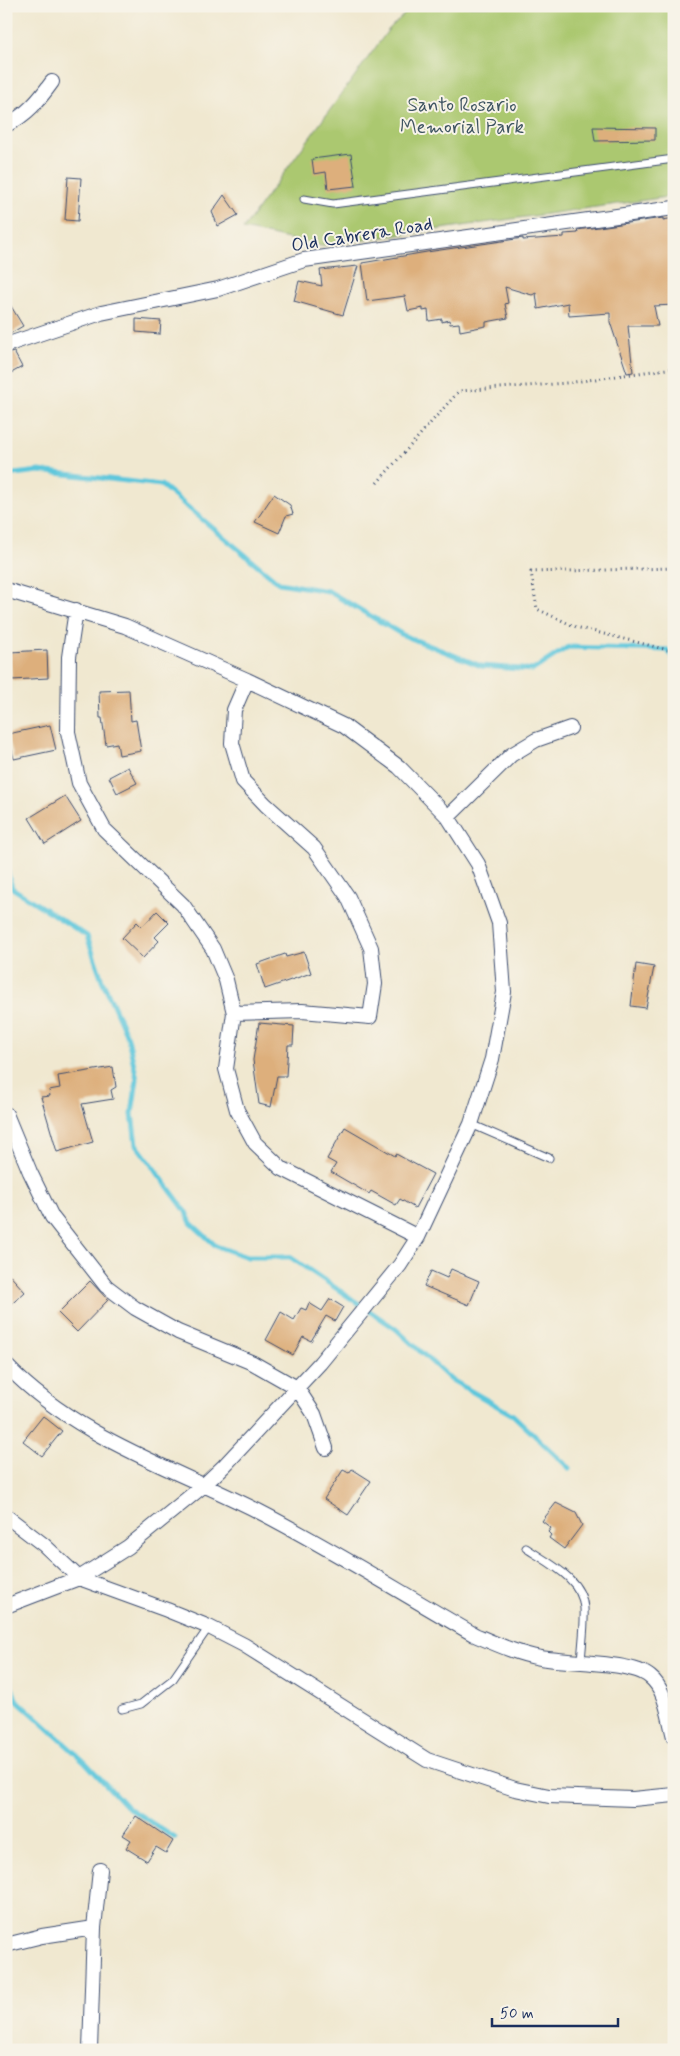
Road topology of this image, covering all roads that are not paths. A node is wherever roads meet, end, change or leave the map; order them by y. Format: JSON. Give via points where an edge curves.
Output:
{"nodes":[{"id":1,"x":52,"y":82,"type":"dead end"},
{"id":2,"x":6,"y":125,"type":"edge"},
{"id":3,"x":674,"y":159,"type":"edge"},
{"id":4,"x":304,"y":199,"type":"dead end"},
{"id":5,"x":674,"y":208,"type":"edge"},
{"id":6,"x":6,"y":345,"type":"edge"},
{"id":7,"x":6,"y":590,"type":"edge"},
{"id":8,"x":76,"y":610,"type":"junction"},
{"id":9,"x":246,"y":680,"type":"junction"},
{"id":10,"x":570,"y":728,"type":"dead end"},
{"id":11,"x":448,"y":818,"type":"junction"},
{"id":12,"x":234,"y":1013,"type":"junction"},
{"id":13,"x":6,"y":1114,"type":"edge"},
{"id":14,"x":471,"y":1124,"type":"junction"},
{"id":15,"x":549,"y":1158,"type":"dead end"},
{"id":16,"x":418,"y":1237,"type":"junction"},
{"id":17,"x":6,"y":1365,"type":"edge"},
{"id":18,"x":297,"y":1388,"type":"junction"},
{"id":19,"x":326,"y":1448,"type":"dead end"},
{"id":20,"x":203,"y":1486,"type":"junction"},
{"id":21,"x":6,"y":1516,"type":"edge"},
{"id":22,"x":526,"y":1548,"type":"dead end"},
{"id":23,"x":79,"y":1578,"type":"junction"},
{"id":24,"x":6,"y":1606,"type":"edge"},
{"id":25,"x":209,"y":1627,"type":"junction"},
{"id":26,"x":581,"y":1663,"type":"junction"},
{"id":27,"x":122,"y":1709,"type":"dead end"},
{"id":28,"x":674,"y":1737,"type":"edge"},
{"id":29,"x":674,"y":1795,"type":"edge"},
{"id":30,"x":100,"y":1870,"type":"dead end"},
{"id":31,"x":94,"y":1928,"type":"junction"},
{"id":32,"x":6,"y":1946,"type":"edge"},
{"id":33,"x":90,"y":2050,"type":"edge"}],
"edges":[{"from":1,"to":2,"type":"street","via":[[36,104]]},
{"from":3,"to":4,"type":"lane","via":[[333,204]]},
{"from":5,"to":6,"type":"street","name":"Old Cabrera Road","via":[[304,260],[218,289],[101,313]]},
{"from":7,"to":8,"type":"street"},
{"from":8,"to":9,"type":"street","via":[[126,626]]},
{"from":8,"to":12,"type":"street","via":[[69,657],[68,732],[79,783],[104,828],[183,905],[213,949],[226,980]]},
{"from":9,"to":11,"type":"street","via":[[344,726],[400,767]]},
{"from":9,"to":12,"type":"street","via":[[234,710],[232,743],[243,781],[314,848],[348,896],[371,948],[375,984],[370,1017],[302,1011]]},
{"from":10,"to":11,"type":"street","via":[[536,740],[511,754]]},
{"from":11,"to":14,"type":"street","via":[[478,864],[500,933],[504,992],[492,1059]]},
{"from":12,"to":16,"type":"street","via":[[226,1069],[237,1110],[255,1143],[282,1168]]},
{"from":13,"to":18,"type":"street","via":[[52,1217],[106,1286],[134,1308],[178,1332],[254,1363]]},
{"from":14,"to":15,"type":"lane"},
{"from":14,"to":16,"type":"street"},
{"from":16,"to":18,"type":"street","via":[[400,1265]]},
{"from":17,"to":20,"type":"street","via":[[67,1417]]},
{"from":18,"to":19,"type":"street","via":[[314,1414]]},
{"from":18,"to":20,"type":"street"},
{"from":20,"to":23,"type":"street","via":[[128,1547]]},
{"from":20,"to":26,"type":"street","via":[[258,1511],[476,1635],[539,1658]]},
{"from":21,"to":23,"type":"street"},
{"from":22,"to":26,"type":"lane","via":[[565,1574],[578,1589],[584,1606]]},
{"from":23,"to":24,"type":"street"},
{"from":23,"to":25,"type":"street"},
{"from":25,"to":27,"type":"lane","via":[[173,1679],[142,1704]]},
{"from":25,"to":29,"type":"street","via":[[252,1650],[428,1760],[459,1772],[549,1796],[633,1799]]},
{"from":26,"to":28,"type":"street","via":[[629,1668],[650,1676],[660,1688]]},
{"from":30,"to":31,"type":"street"},
{"from":31,"to":32,"type":"street","via":[[42,1936]]},
{"from":31,"to":33,"type":"street"}]}
